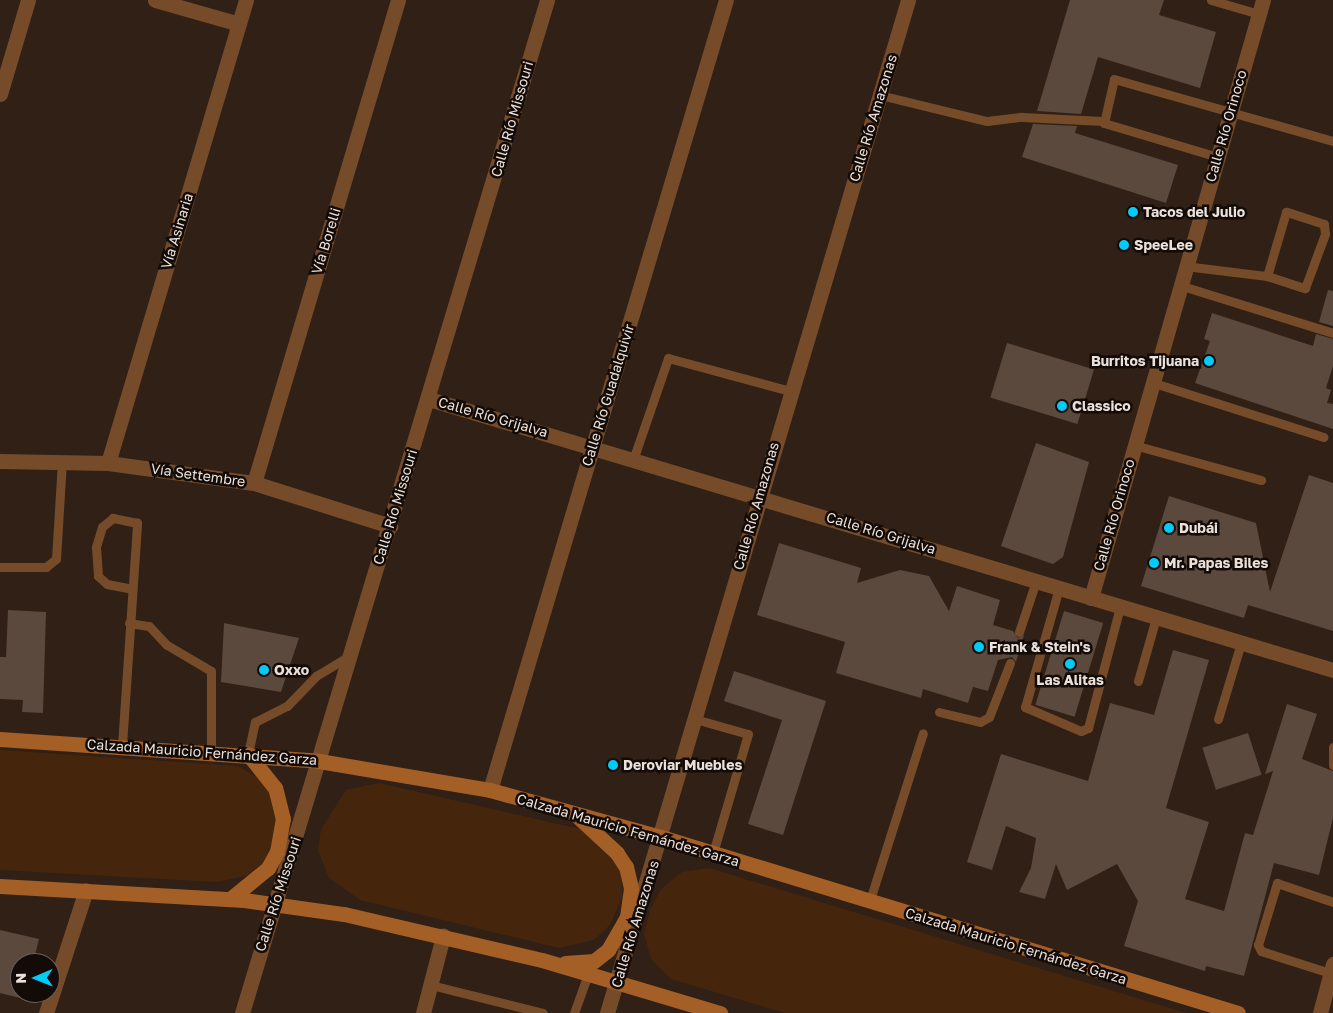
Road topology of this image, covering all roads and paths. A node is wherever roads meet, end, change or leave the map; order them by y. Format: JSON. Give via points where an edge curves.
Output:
{"nodes":[{"id":1,"x":28,"y":0,"type":"edge"},
{"id":2,"x":155,"y":0,"type":"edge"},
{"id":3,"x":246,"y":0,"type":"edge"},
{"id":4,"x":398,"y":0,"type":"edge"},
{"id":5,"x":547,"y":0,"type":"edge"},
{"id":6,"x":726,"y":0,"type":"edge"},
{"id":7,"x":908,"y":0,"type":"edge"},
{"id":8,"x":1211,"y":0,"type":"edge"},
{"id":9,"x":1261,"y":7,"type":"edge"},
{"id":10,"x":239,"y":24,"type":"junction"},
{"id":11,"x":0,"y":94,"type":"edge"},
{"id":12,"x":880,"y":95,"type":"junction"},
{"id":13,"x":1231,"y":111,"type":"junction"},
{"id":14,"x":1103,"y":121,"type":"junction"},
{"id":15,"x":1333,"y":141,"type":"edge"},
{"id":16,"x":1218,"y":157,"type":"junction"},
{"id":17,"x":1186,"y":266,"type":"junction"},
{"id":18,"x":1267,"y":276,"type":"junction"},
{"id":19,"x":1179,"y":285,"type":"junction"},
{"id":20,"x":1333,"y":333,"type":"edge"},
{"id":21,"x":1151,"y":382,"type":"junction"},
{"id":22,"x":790,"y":391,"type":"junction"},
{"id":23,"x":429,"y":399,"type":"junction"},
{"id":24,"x":1323,"y":437,"type":"dead end"},
{"id":25,"x":593,"y":445,"type":"junction"},
{"id":26,"x":1134,"y":446,"type":"junction"},
{"id":27,"x":634,"y":457,"type":"junction"},
{"id":28,"x":0,"y":461,"type":"edge"},
{"id":29,"x":62,"y":462,"type":"junction"},
{"id":30,"x":108,"y":462,"type":"junction"},
{"id":31,"x":1261,"y":480,"type":"dead end"},
{"id":32,"x":254,"y":483,"type":"junction"},
{"id":33,"x":758,"y":495,"type":"junction"},
{"id":34,"x":390,"y":526,"type":"junction"},
{"id":35,"x":0,"y":567,"type":"edge"},
{"id":36,"x":1036,"y":581,"type":"junction"},
{"id":37,"x":1059,"y":588,"type":"junction"},
{"id":38,"x":132,"y":589,"type":"junction"},
{"id":39,"x":1091,"y":598,"type":"junction"},
{"id":40,"x":1120,"y":607,"type":"junction"},
{"id":41,"x":1156,"y":618,"type":"junction"},
{"id":42,"x":130,"y":624,"type":"junction"},
{"id":43,"x":1020,"y":632,"type":"dead end"},
{"id":44,"x":1241,"y":643,"type":"junction"},
{"id":45,"x":349,"y":656,"type":"junction"},
{"id":46,"x":1010,"y":663,"type":"dead end"},
{"id":47,"x":1333,"y":670,"type":"edge"},
{"id":48,"x":1138,"y":681,"type":"dead end"},
{"id":49,"x":939,"y":712,"type":"dead end"},
{"id":50,"x":694,"y":718,"type":"junction"},
{"id":51,"x":1218,"y":719,"type":"dead end"},
{"id":52,"x":923,"y":733,"type":"dead end"},
{"id":53,"x":0,"y":738,"type":"edge"},
{"id":54,"x":122,"y":745,"type":"junction"},
{"id":55,"x":1333,"y":747,"type":"edge"},
{"id":56,"x":212,"y":750,"type":"junction"},
{"id":57,"x":248,"y":754,"type":"junction"},
{"id":58,"x":319,"y":761,"type":"junction"},
{"id":59,"x":1333,"y":765,"type":"edge"},
{"id":60,"x":490,"y":790,"type":"junction"},
{"id":61,"x":575,"y":814,"type":"junction"},
{"id":62,"x":661,"y":836,"type":"junction"},
{"id":63,"x":713,"y":853,"type":"junction"},
{"id":64,"x":0,"y":886,"type":"edge"},
{"id":65,"x":86,"y":890,"type":"junction"},
{"id":66,"x":230,"y":899,"type":"junction"},
{"id":67,"x":869,"y":902,"type":"junction"},
{"id":68,"x":1333,"y":902,"type":"edge"},
{"id":69,"x":273,"y":903,"type":"junction"},
{"id":70,"x":442,"y":936,"type":"junction"},
{"id":71,"x":542,"y":960,"type":"junction"},
{"id":72,"x":1332,"y":969,"type":"edge"},
{"id":73,"x":588,"y":974,"type":"junction"},
{"id":74,"x":619,"y":981,"type":"junction"},
{"id":75,"x":431,"y":986,"type":"junction"},
{"id":76,"x":46,"y":1013,"type":"edge"},
{"id":77,"x":242,"y":1013,"type":"edge"},
{"id":78,"x":423,"y":1013,"type":"edge"},
{"id":79,"x":543,"y":1013,"type":"edge"},
{"id":80,"x":574,"y":1013,"type":"edge"},
{"id":81,"x":608,"y":1013,"type":"edge"},
{"id":82,"x":720,"y":1013,"type":"edge"},
{"id":83,"x":1238,"y":1013,"type":"edge"},
{"id":84,"x":1320,"y":1013,"type":"edge"}],
"edges":[{"from":1,"to":11,"type":"street"},
{"from":2,"to":10,"type":"street"},
{"from":3,"to":10,"type":"street","name":"Vía Asinaria"},
{"from":4,"to":32,"type":"street","name":"Vía Borelli"},
{"from":5,"to":23,"type":"street","name":"Calle Río Missouri"},
{"from":6,"to":25,"type":"street","name":"Calle Río Guadalquivir"},
{"from":7,"to":12,"type":"street","name":"Calle Río Amazonas"},
{"from":8,"to":9,"type":"lane"},
{"from":9,"to":13,"type":"street","name":"Calle Río Orinoco"},
{"from":10,"to":30,"type":"street","name":"Vía Asinaria"},
{"from":12,"to":14,"type":"lane","via":[[987,121],[1022,117]]},
{"from":12,"to":22,"type":"street","name":"Calle Río Amazonas"},
{"from":13,"to":14,"type":"lane","via":[[1116,78]]},
{"from":13,"to":15,"type":"lane"},
{"from":13,"to":16,"type":"street","name":"Calle Río Orinoco"},
{"from":14,"to":16,"type":"lane"},
{"from":16,"to":17,"type":"street","name":"Calle Río Orinoco"},
{"from":17,"to":18,"type":"lane"},
{"from":17,"to":19,"type":"street","name":"Calle Río Orinoco"},
{"from":18,"to":18,"type":"lane","via":[[1307,286],[1325,234],[1324,224],[1286,212]]},
{"from":19,"to":20,"type":"lane"},
{"from":19,"to":21,"type":"street","name":"Calle Río Orinoco"},
{"from":21,"to":24,"type":"lane"},
{"from":21,"to":26,"type":"street","name":"Calle Río Orinoco"},
{"from":22,"to":27,"type":"lane","via":[[668,358]]},
{"from":22,"to":33,"type":"street","name":"Calle Río Amazonas"},
{"from":23,"to":25,"type":"street","name":"Calle Río Grijalva"},
{"from":23,"to":34,"type":"street","name":"Calle Río Missouri"},
{"from":25,"to":27,"type":"street","name":"Calle Río Grijalva"},
{"from":25,"to":60,"type":"street","name":"Calle Río Guadalquivir"},
{"from":26,"to":31,"type":"lane"},
{"from":26,"to":39,"type":"street","name":"Calle Río Orinoco"},
{"from":27,"to":33,"type":"street","name":"Calle Río Grijalva"},
{"from":28,"to":29,"type":"street","name":"Vía Settembre"},
{"from":29,"to":30,"type":"street","name":"Vía Settembre"},
{"from":29,"to":35,"type":"lane","via":[[56,559],[46,567]]},
{"from":30,"to":32,"type":"street","name":"Vía Settembre"},
{"from":32,"to":34,"type":"street","name":"Vía Settembre"},
{"from":33,"to":36,"type":"street","name":"Calle Río Grijalva"},
{"from":33,"to":50,"type":"street","name":"Calle Río Amazonas"},
{"from":34,"to":45,"type":"street","name":"Calle Río Missouri"},
{"from":36,"to":37,"type":"street","name":"Calle Río Grijalva"},
{"from":36,"to":43,"type":"lane"},
{"from":37,"to":39,"type":"street","name":"Calle Río Grijalva"},
{"from":37,"to":40,"type":"lane","via":[[1025,707],[1080,731],[1088,728]]},
{"from":38,"to":38,"type":"lane","via":[[137,523],[113,518],[102,527],[96,547],[98,576],[107,584]]},
{"from":38,"to":42,"type":"lane"},
{"from":39,"to":40,"type":"street","name":"Calle Río Grijalva"},
{"from":40,"to":41,"type":"street","name":"Calle Río Grijalva"},
{"from":41,"to":44,"type":"street","name":"Calle Río Grijalva"},
{"from":41,"to":48,"type":"lane"},
{"from":42,"to":54,"type":"lane"},
{"from":42,"to":56,"type":"lane","via":[[149,626],[167,645],[211,671]]},
{"from":44,"to":47,"type":"street","name":"Calle Río Grijalva"},
{"from":44,"to":51,"type":"lane"},
{"from":45,"to":57,"type":"lane","via":[[316,676],[286,706],[256,722]]},
{"from":45,"to":58,"type":"street","name":"Calle Río Missouri"},
{"from":46,"to":49,"type":"lane","via":[[989,717],[980,722]]},
{"from":50,"to":62,"type":"street","name":"Calle Río Amazonas"},
{"from":50,"to":63,"type":"lane","via":[[748,734]]},
{"from":52,"to":67,"type":"lane"},
{"from":53,"to":54,"type":"main road","name":"Calzada Mauricio Fernández Garza"},
{"from":54,"to":56,"type":"main road","name":"Calzada Mauricio Fernández Garza"},
{"from":55,"to":59,"type":"lane"},
{"from":56,"to":57,"type":"main road","name":"Calzada Mauricio Fernández Garza"},
{"from":57,"to":58,"type":"main road","name":"Calzada Mauricio Fernández Garza"},
{"from":57,"to":66,"type":"main road","via":[[272,783],[283,819],[277,852],[268,868]]},
{"from":58,"to":60,"type":"main road","name":"Calzada Mauricio Fernández Garza"},
{"from":58,"to":69,"type":"street","name":"Calle Río Missouri"},
{"from":60,"to":61,"type":"main road","name":"Calzada Mauricio Fernández Garza"},
{"from":61,"to":62,"type":"main road","name":"Calzada Mauricio Fernández Garza"},
{"from":61,"to":71,"type":"main road","via":[[626,867],[631,888],[628,917],[621,934],[594,960],[576,964]]},
{"from":62,"to":63,"type":"main road","name":"Calzada Mauricio Fernández Garza"},
{"from":62,"to":74,"type":"street","name":"Calle Río Amazonas"},
{"from":63,"to":67,"type":"main road","name":"Calzada Mauricio Fernández Garza"},
{"from":64,"to":65,"type":"main road"},
{"from":65,"to":66,"type":"main road"},
{"from":65,"to":76,"type":"street"},
{"from":66,"to":69,"type":"main road"},
{"from":67,"to":83,"type":"main road","name":"Calzada Mauricio Fernández Garza"},
{"from":68,"to":72,"type":"lane","via":[[1277,883],[1258,945],[1261,951]]},
{"from":69,"to":70,"type":"main road"},
{"from":69,"to":77,"type":"street","name":"Calle Río Missouri"},
{"from":70,"to":71,"type":"main road"},
{"from":70,"to":75,"type":"street"},
{"from":71,"to":73,"type":"main road"},
{"from":72,"to":84,"type":"street"},
{"from":73,"to":74,"type":"main road"},
{"from":73,"to":80,"type":"lane"},
{"from":74,"to":81,"type":"street","name":"Calle Río Amazonas"},
{"from":74,"to":82,"type":"main road"},
{"from":75,"to":78,"type":"street"},
{"from":75,"to":79,"type":"lane"}]}
